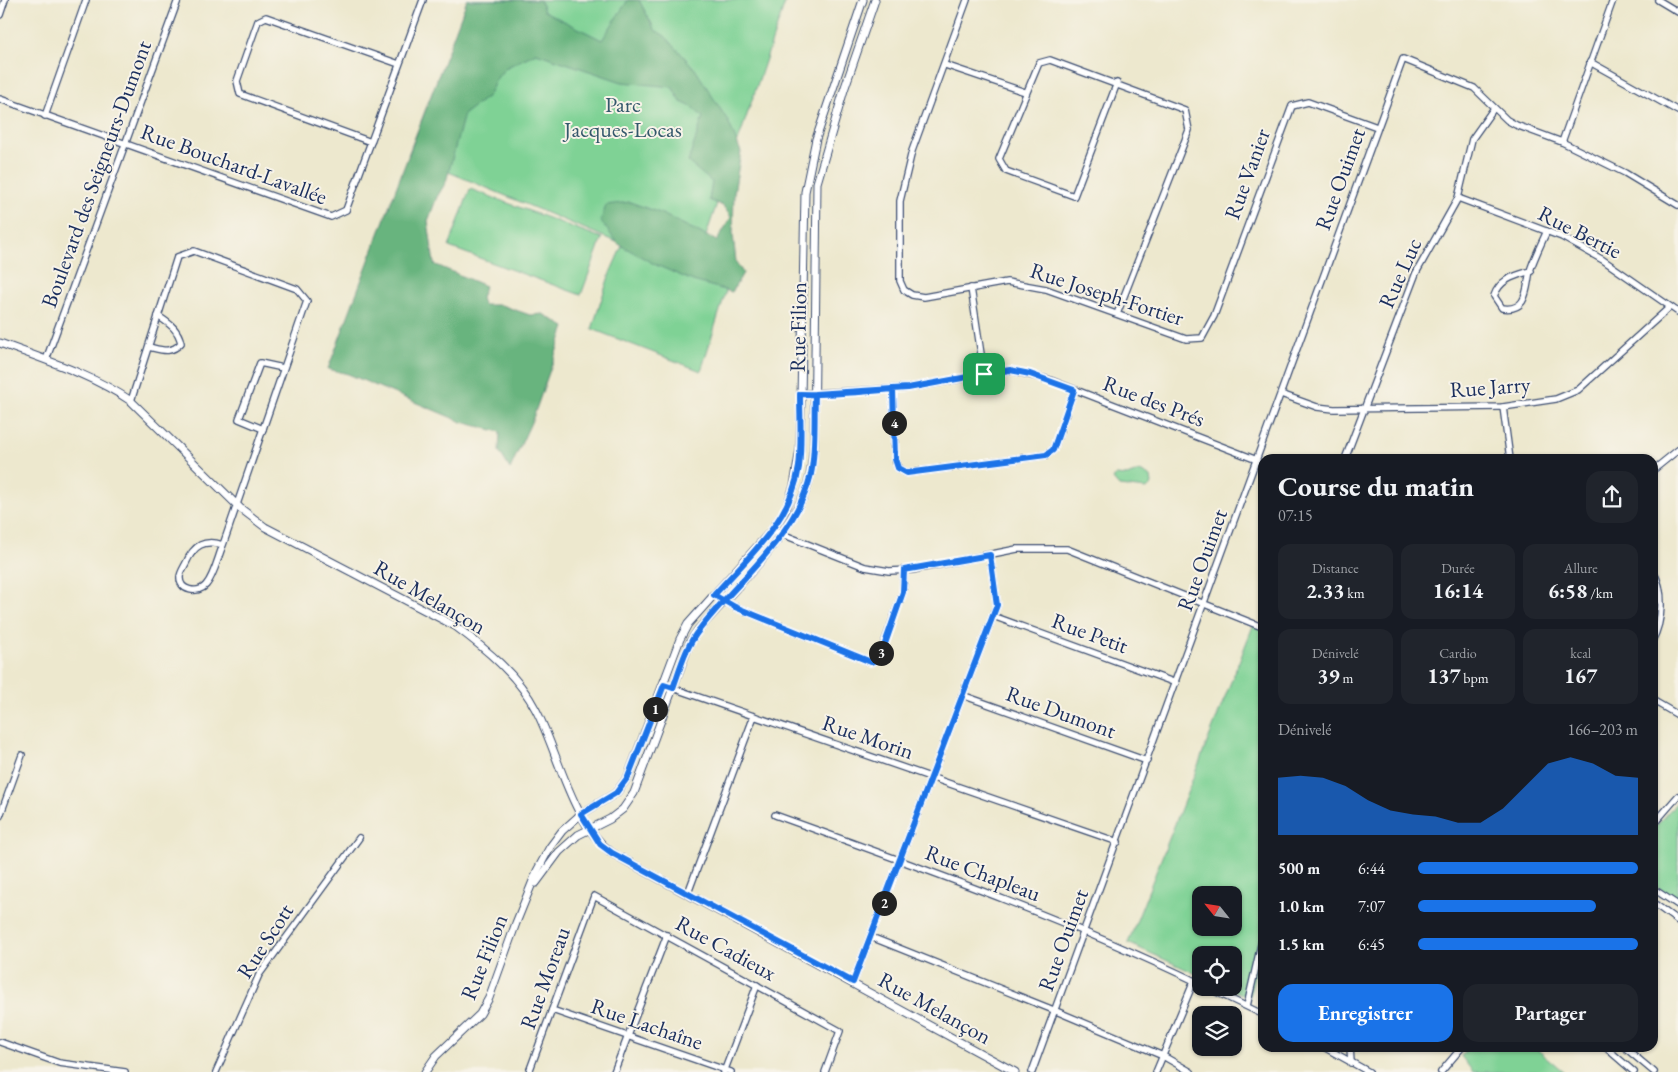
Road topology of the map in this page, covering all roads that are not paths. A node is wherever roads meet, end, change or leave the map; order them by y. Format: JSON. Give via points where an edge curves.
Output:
{"nodes":[{"id":1,"x":5,"y":0,"type":"edge"},
{"id":2,"x":86,"y":0,"type":"edge"},
{"id":3,"x":178,"y":0,"type":"edge"},
{"id":4,"x":423,"y":0,"type":"edge"},
{"id":5,"x":863,"y":0,"type":"edge"},
{"id":6,"x":875,"y":0,"type":"edge"},
{"id":7,"x":967,"y":0,"type":"edge"},
{"id":8,"x":1613,"y":0,"type":"edge"},
{"id":9,"x":1658,"y":0,"type":"edge"},
{"id":10,"x":1678,"y":12,"type":"edge"},
{"id":11,"x":0,"y":15,"type":"edge"},
{"id":12,"x":1590,"y":62,"type":"junction"},
{"id":13,"x":399,"y":64,"type":"junction"},
{"id":14,"x":945,"y":65,"type":"junction"},
{"id":15,"x":1117,"y":83,"type":"junction"},
{"id":16,"x":1026,"y":92,"type":"junction"},
{"id":17,"x":0,"y":99,"type":"edge"},
{"id":18,"x":1494,"y":108,"type":"junction"},
{"id":19,"x":1678,"y":111,"type":"edge"},
{"id":20,"x":44,"y":116,"type":"junction"},
{"id":21,"x":1377,"y":128,"type":"junction"},
{"id":22,"x":371,"y":142,"type":"junction"},
{"id":23,"x":1562,"y":142,"type":"junction"},
{"id":24,"x":126,"y":144,"type":"junction"},
{"id":25,"x":806,"y":182,"type":"junction"},
{"id":26,"x":817,"y":183,"type":"junction"},
{"id":27,"x":1458,"y":198,"type":"junction"},
{"id":28,"x":1678,"y":205,"type":"edge"},
{"id":29,"x":1546,"y":231,"type":"junction"},
{"id":30,"x":1530,"y":271,"type":"junction"},
{"id":31,"x":971,"y":288,"type":"junction"},
{"id":32,"x":1670,"y":307,"type":"junction"},
{"id":33,"x":1678,"y":312,"type":"edge"},
{"id":34,"x":1117,"y":314,"type":"junction"},
{"id":35,"x":158,"y":316,"type":"junction"},
{"id":36,"x":1202,"y":338,"type":"joint"},
{"id":37,"x":0,"y":343,"type":"edge"},
{"id":38,"x":149,"y":347,"type":"junction"},
{"id":39,"x":46,"y":360,"type":"junction"},
{"id":40,"x":283,"y":368,"type":"junction"},
{"id":41,"x":984,"y":374,"type":"junction"},
{"id":42,"x":893,"y":389,"type":"junction"},
{"id":43,"x":1074,"y":390,"type":"junction"},
{"id":44,"x":800,"y":394,"type":"junction"},
{"id":45,"x":815,"y":394,"type":"junction"},
{"id":46,"x":1281,"y":394,"type":"junction"},
{"id":47,"x":131,"y":401,"type":"junction"},
{"id":48,"x":1502,"y":407,"type":"junction"},
{"id":49,"x":1364,"y":408,"type":"junction"},
{"id":50,"x":262,"y":429,"type":"junction"},
{"id":51,"x":1678,"y":450,"type":"edge"},
{"id":52,"x":1259,"y":454,"type":"edge"},
{"id":53,"x":1347,"y":454,"type":"edge"},
{"id":54,"x":1509,"y":454,"type":"edge"},
{"id":55,"x":1257,"y":460,"type":"joint"},
{"id":56,"x":1658,"y":465,"type":"edge"},
{"id":57,"x":798,"y":467,"type":"junction"},
{"id":58,"x":811,"y":471,"type":"junction"},
{"id":59,"x":236,"y":504,"type":"junction"},
{"id":60,"x":772,"y":530,"type":"junction"},
{"id":61,"x":781,"y":534,"type":"junction"},
{"id":62,"x":222,"y":545,"type":"junction"},
{"id":63,"x":990,"y":555,"type":"junction"},
{"id":64,"x":904,"y":570,"type":"junction"},
{"id":65,"x":1658,"y":584,"type":"edge"},
{"id":66,"x":714,"y":595,"type":"junction"},
{"id":67,"x":724,"y":601,"type":"junction"},
{"id":68,"x":1205,"y":604,"type":"junction"},
{"id":69,"x":992,"y":616,"type":"junction"},
{"id":70,"x":1658,"y":621,"type":"edge"},
{"id":71,"x":1258,"y":625,"type":"edge"},
{"id":72,"x":1176,"y":683,"type":"junction"},
{"id":73,"x":664,"y":685,"type":"junction"},
{"id":74,"x":673,"y":688,"type":"junction"},
{"id":75,"x":962,"y":695,"type":"junction"},
{"id":76,"x":1658,"y":703,"type":"edge"},
{"id":77,"x":1678,"y":715,"type":"edge"},
{"id":78,"x":754,"y":716,"type":"junction"},
{"id":79,"x":22,"y":755,"type":"dead end"},
{"id":80,"x":1147,"y":761,"type":"junction"},
{"id":81,"x":931,"y":778,"type":"junction"},
{"id":82,"x":1678,"y":796,"type":"edge"},
{"id":83,"x":581,"y":814,"type":"junction"},
{"id":84,"x":775,"y":815,"type":"dead end"},
{"id":85,"x":0,"y":816,"type":"edge"},
{"id":86,"x":1658,"y":819,"type":"edge"},
{"id":87,"x":590,"y":829,"type":"junction"},
{"id":88,"x":359,"y":838,"type":"dead end"},
{"id":89,"x":1118,"y":842,"type":"junction"},
{"id":90,"x":900,"y":860,"type":"junction"},
{"id":91,"x":1658,"y":892,"type":"edge"},
{"id":92,"x":688,"y":893,"type":"junction"},
{"id":93,"x":528,"y":894,"type":"junction"},
{"id":94,"x":594,"y":896,"type":"joint"},
{"id":95,"x":1678,"y":905,"type":"edge"},
{"id":96,"x":1658,"y":906,"type":"edge"},
{"id":97,"x":1678,"y":921,"type":"edge"},
{"id":98,"x":1085,"y":932,"type":"junction"},
{"id":99,"x":667,"y":935,"type":"junction"},
{"id":100,"x":871,"y":937,"type":"junction"},
{"id":101,"x":1258,"y":958,"type":"edge"},
{"id":102,"x":1192,"y":980,"type":"edge"},
{"id":103,"x":853,"y":982,"type":"junction"},
{"id":104,"x":757,"y":985,"type":"junction"},
{"id":105,"x":1192,"y":986,"type":"edge"},
{"id":106,"x":1225,"y":996,"type":"edge"},
{"id":107,"x":1247,"y":1006,"type":"junction"},
{"id":108,"x":552,"y":1010,"type":"junction"},
{"id":109,"x":1056,"y":1011,"type":"junction"},
{"id":110,"x":1258,"y":1012,"type":"edge"},
{"id":111,"x":628,"y":1036,"type":"junction"},
{"id":112,"x":0,"y":1042,"type":"edge"},
{"id":113,"x":1332,"y":1052,"type":"edge"},
{"id":114,"x":1350,"y":1052,"type":"edge"},
{"id":115,"x":1458,"y":1052,"type":"edge"},
{"id":116,"x":1611,"y":1052,"type":"edge"},
{"id":117,"x":1630,"y":1052,"type":"edge"},
{"id":118,"x":1163,"y":1056,"type":"junction"},
{"id":119,"x":1351,"y":1063,"type":"junction"},
{"id":120,"x":727,"y":1071,"type":"edge"},
{"id":121,"x":113,"y":1072,"type":"edge"},
{"id":122,"x":125,"y":1072,"type":"edge"},
{"id":123,"x":216,"y":1072,"type":"edge"},
{"id":124,"x":424,"y":1072,"type":"edge"},
{"id":125,"x":529,"y":1072,"type":"edge"},
{"id":126,"x":614,"y":1072,"type":"edge"},
{"id":127,"x":825,"y":1072,"type":"edge"},
{"id":128,"x":1015,"y":1072,"type":"edge"},
{"id":129,"x":1032,"y":1072,"type":"edge"},
{"id":130,"x":1156,"y":1072,"type":"edge"},
{"id":131,"x":1191,"y":1072,"type":"edge"},
{"id":132,"x":1369,"y":1072,"type":"edge"},
{"id":133,"x":1441,"y":1072,"type":"edge"},
{"id":134,"x":1634,"y":1072,"type":"edge"},
{"id":135,"x":1654,"y":1072,"type":"edge"}],
"edges":[{"from":1,"to":11,"type":"street"},
{"from":2,"to":20,"type":"street"},
{"from":3,"to":24,"type":"street","name":"Boulevard des Seigneurs-Dumont"},
{"from":4,"to":13,"type":"street","name":"Rue Bouchard-Lavallée"},
{"from":5,"to":25,"type":"street","name":"Rue Filion","via":[[816,139]]},
{"from":6,"to":26,"type":"street","name":"Rue Filion"},
{"from":7,"to":14,"type":"street","name":"Rue Joseph-Fortier"},
{"from":8,"to":12,"type":"street"},
{"from":9,"to":10,"type":"street"},
{"from":12,"to":19,"type":"street"},
{"from":12,"to":23,"type":"street"},
{"from":13,"to":22,"type":"street","name":"Rue Bouchard-Lavallée"},
{"from":13,"to":22,"type":"street","via":[[266,17],[258,22],[237,81],[240,94]]},
{"from":14,"to":16,"type":"street"},
{"from":14,"to":31,"type":"street","name":"Rue Joseph-Fortier","via":[[904,178],[900,201],[898,274],[904,290],[912,295],[924,297]]},
{"from":15,"to":16,"type":"street","via":[[1050,60],[1039,62]]},
{"from":15,"to":16,"type":"street","via":[[1074,196],[1006,171],[998,159]]},
{"from":15,"to":34,"type":"street","via":[[1185,110],[1189,130]]},
{"from":17,"to":20,"type":"street","name":"Rue Bouchard-Lavallée"},
{"from":18,"to":21,"type":"street","name":"Rue Ouimet","via":[[1474,88],[1403,59]]},
{"from":18,"to":23,"type":"street","via":[[1516,125]]},
{"from":18,"to":27,"type":"street","name":"Rue Luc","via":[[1472,139]]},
{"from":20,"to":24,"type":"street","name":"Rue Bouchard-Lavallée"},
{"from":21,"to":36,"type":"street","name":"Rue Vanier","via":[[1308,102],[1297,103],[1290,108],[1214,316]]},
{"from":21,"to":46,"type":"street","name":"Rue Ouimet"},
{"from":22,"to":24,"type":"street","name":"Rue Bouchard-Lavallée","via":[[346,210],[331,217]]},
{"from":23,"to":28,"type":"street","via":[[1625,173]]},
{"from":24,"to":39,"type":"street","name":"Boulevard des Seigneurs-Dumont"},
{"from":25,"to":26,"type":"street"},
{"from":25,"to":44,"type":"street","name":"Rue Filion"},
{"from":26,"to":45,"type":"street","name":"Rue Filion"},
{"from":27,"to":29,"type":"street","name":"Rue Bertie"},
{"from":27,"to":49,"type":"street","name":"Rue Luc","via":[[1416,274]]},
{"from":29,"to":30,"type":"street"},
{"from":29,"to":32,"type":"street","name":"Rue Bertie","via":[[1603,260]]},
{"from":30,"to":30,"type":"street","via":[[1528,289],[1522,302],[1510,309],[1502,308],[1494,296],[1497,288],[1504,280]]},
{"from":31,"to":34,"type":"street","name":"Rue Joseph-Fortier","via":[[1021,282]]},
{"from":31,"to":41,"type":"street"},
{"from":32,"to":33,"type":"street","name":"Rue Bertie"},
{"from":32,"to":48,"type":"street","name":"Rue Jarry","via":[[1578,390],[1556,399]]},
{"from":34,"to":36,"type":"street","name":"Rue Joseph-Fortier","via":[[1186,339]]},
{"from":35,"to":38,"type":"street"},
{"from":35,"to":38,"type":"street","via":[[171,324],[181,343],[175,349],[165,351]]},
{"from":35,"to":40,"type":"street","via":[[178,258],[194,251],[297,289],[307,300]]},
{"from":37,"to":39,"type":"street","name":"Rue Melançon"},
{"from":38,"to":47,"type":"street"},
{"from":39,"to":47,"type":"street","name":"Rue Melançon","via":[[92,378]]},
{"from":40,"to":50,"type":"street"},
{"from":40,"to":50,"type":"street","via":[[260,363],[239,419]]},
{"from":41,"to":42,"type":"street","name":"Rue des Prés"},
{"from":41,"to":43,"type":"street","name":"Rue des Prés","via":[[1010,370]]},
{"from":42,"to":43,"type":"street","via":[[895,459],[898,468],[907,473],[1046,455],[1053,450]]},
{"from":42,"to":45,"type":"street","name":"Rue des Prés"},
{"from":43,"to":55,"type":"street","name":"Rue des Prés"},
{"from":44,"to":45,"type":"street","name":"Rue des Prés"},
{"from":44,"to":57,"type":"street","name":"Rue Filion"},
{"from":45,"to":58,"type":"street","name":"Rue Filion"},
{"from":46,"to":49,"type":"street","name":"Rue Jarry","via":[[1317,407]]},
{"from":46,"to":52,"type":"street","name":"Rue Ouimet"},
{"from":47,"to":59,"type":"street","name":"Rue Melançon"},
{"from":48,"to":49,"type":"street","name":"Rue Jarry"},
{"from":48,"to":54,"type":"street"},
{"from":49,"to":53,"type":"street","name":"Rue Luc"},
{"from":50,"to":59,"type":"street"},
{"from":51,"to":56,"type":"street"},
{"from":55,"to":68,"type":"street","name":"Rue Ouimet"},
{"from":57,"to":58,"type":"street"},
{"from":57,"to":60,"type":"street","name":"Rue Filion","via":[[786,509]]},
{"from":58,"to":61,"type":"street","name":"Rue Filion","via":[[803,496]]},
{"from":59,"to":62,"type":"street"},
{"from":59,"to":83,"type":"street","name":"Rue Melançon","via":[[265,527],[455,626],[483,647],[523,688],[537,710]]},
{"from":60,"to":61,"type":"street"},
{"from":60,"to":66,"type":"street","name":"Rue Filion"},
{"from":61,"to":64,"type":"street","via":[[865,567]]},
{"from":61,"to":67,"type":"street","name":"Rue Filion"},
{"from":62,"to":62,"type":"street","via":[[206,586],[188,590],[181,584],[180,577],[191,552],[204,542]]},
{"from":63,"to":64,"type":"street"},
{"from":63,"to":68,"type":"street","via":[[1017,549],[1067,549]]},
{"from":63,"to":69,"type":"street","via":[[997,605]]},
{"from":64,"to":67,"type":"street","via":[[903,592],[880,658],[871,662]]},
{"from":65,"to":70,"type":"street","via":[[1662,594]]},
{"from":66,"to":67,"type":"street"},
{"from":66,"to":73,"type":"street","name":"Rue Filion","via":[[688,624]]},
{"from":67,"to":74,"type":"street","name":"Rue Filion","via":[[690,642]]},
{"from":68,"to":71,"type":"street"},
{"from":68,"to":72,"type":"street","name":"Rue Ouimet"},
{"from":69,"to":72,"type":"street","name":"Rue Petit"},
{"from":69,"to":75,"type":"street"},
{"from":72,"to":80,"type":"street","name":"Rue Ouimet"},
{"from":73,"to":74,"type":"street","name":"Rue Morin"},
{"from":73,"to":83,"type":"street","name":"Rue Filion","via":[[628,777],[611,796]]},
{"from":74,"to":78,"type":"street","name":"Rue Morin"},
{"from":74,"to":87,"type":"street","name":"Rue Filion","via":[[634,793],[623,809]]},
{"from":75,"to":80,"type":"street","name":"Rue Dumont"},
{"from":75,"to":81,"type":"street"},
{"from":76,"to":77,"type":"street"},
{"from":78,"to":81,"type":"street","name":"Rue Morin"},
{"from":78,"to":92,"type":"street"},
{"from":79,"to":85,"type":"street"},
{"from":80,"to":89,"type":"street","name":"Rue Ouimet"},
{"from":81,"to":89,"type":"street","name":"Rue Morin"},
{"from":81,"to":90,"type":"street"},
{"from":82,"to":86,"type":"street"},
{"from":83,"to":87,"type":"street","name":"Rue Melançon"},
{"from":83,"to":93,"type":"street","name":"Rue Filion","via":[[550,847]]},
{"from":84,"to":90,"type":"street","name":"Rue Chapleau"},
{"from":87,"to":92,"type":"street","name":"Rue Melançon","via":[[600,844],[612,853]]},
{"from":87,"to":93,"type":"street","name":"Rue Filion","via":[[559,852]]},
{"from":88,"to":123,"type":"street","name":"Rue Scott","via":[[267,962]]},
{"from":89,"to":98,"type":"street","name":"Rue Ouimet"},
{"from":90,"to":98,"type":"street","name":"Rue Chapleau"},
{"from":90,"to":100,"type":"street"},
{"from":91,"to":95,"type":"street"},
{"from":92,"to":103,"type":"street","name":"Rue Melançon"},
{"from":93,"to":124,"type":"street","name":"Rue Filion","via":[[480,1014]]},
{"from":94,"to":99,"type":"street","name":"Rue Cadieux"},
{"from":94,"to":108,"type":"street","name":"Rue Moreau"},
{"from":96,"to":97,"type":"street"},
{"from":98,"to":102,"type":"street","name":"Rue Chapleau"},
{"from":98,"to":109,"type":"street","name":"Rue Ouimet"},
{"from":99,"to":104,"type":"street","name":"Rue Cadieux"},
{"from":99,"to":111,"type":"street"},
{"from":100,"to":103,"type":"street"},
{"from":100,"to":109,"type":"street"},
{"from":101,"to":107,"type":"street"},
{"from":103,"to":128,"type":"street","name":"Rue Melançon"},
{"from":104,"to":120,"type":"street"},
{"from":104,"to":127,"type":"street","name":"Rue Cadieux","via":[[840,1031]]},
{"from":105,"to":118,"type":"street"},
{"from":106,"to":107,"type":"street"},
{"from":107,"to":110,"type":"street"},
{"from":108,"to":111,"type":"street","name":"Rue Lachaîne"},
{"from":108,"to":125,"type":"street","name":"Rue Moreau"},
{"from":109,"to":118,"type":"street"},
{"from":109,"to":129,"type":"street","name":"Rue Ouimet"},
{"from":111,"to":120,"type":"street","name":"Rue Lachaîne"},
{"from":111,"to":126,"type":"street"},
{"from":112,"to":121,"type":"street","via":[[59,1063]]},
{"from":113,"to":119,"type":"street"},
{"from":114,"to":119,"type":"street"},
{"from":115,"to":133,"type":"street"},
{"from":116,"to":134,"type":"street"},
{"from":117,"to":135,"type":"street"},
{"from":118,"to":130,"type":"street"},
{"from":118,"to":131,"type":"street"},
{"from":119,"to":132,"type":"street"},
{"from":121,"to":122,"type":"street"}]}
